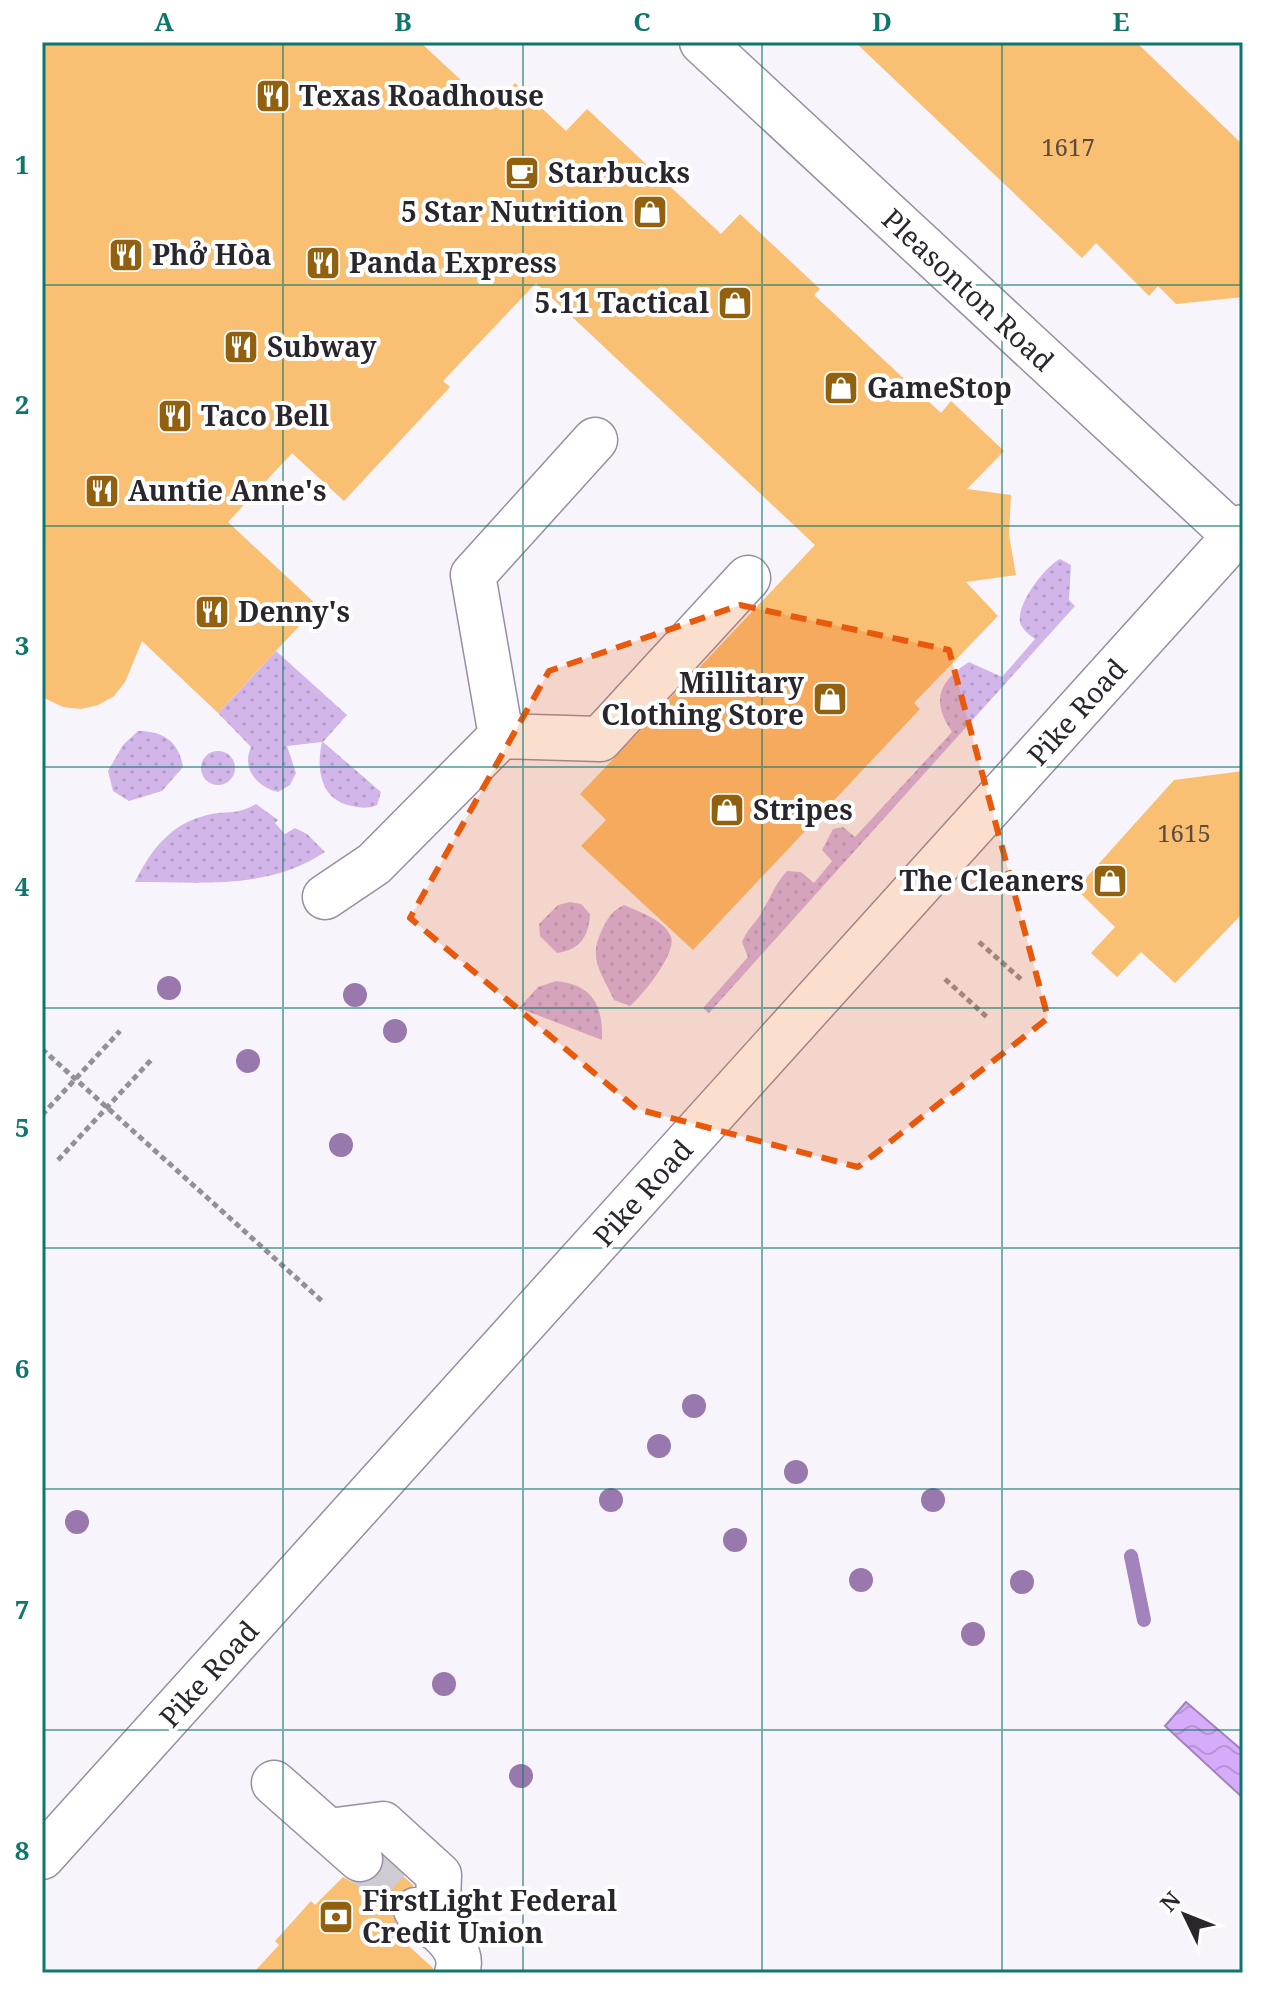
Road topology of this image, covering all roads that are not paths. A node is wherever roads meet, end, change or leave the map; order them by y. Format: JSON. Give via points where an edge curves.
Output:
{"nodes":[{"id":1,"x":702,"y":42,"type":"edge"},
{"id":2,"x":595,"y":440,"type":"dead end"},
{"id":3,"x":1239,"y":532,"type":"edge"},
{"id":4,"x":748,"y":578,"type":"dead end"},
{"id":5,"x":501,"y":736,"type":"junction"},
{"id":6,"x":325,"y":897,"type":"dead end"},
{"id":7,"x":274,"y":1783,"type":"dead end"},
{"id":8,"x":42,"y":1857,"type":"edge"},
{"id":9,"x":457,"y":1973,"type":"edge"}],
"edges":[{"from":1,"to":3,"type":"street","name":"Pleasonton Road"},
{"from":2,"to":5,"type":"street","via":[[473,575]]},
{"from":3,"to":8,"type":"street","name":"Pike Road"},
{"from":4,"to":5,"type":"street","via":[[600,739]]},
{"from":5,"to":6,"type":"street","via":[[374,864]]},
{"from":7,"to":9,"type":"street","via":[[344,1845],[383,1824],[439,1875],[424,1917],[456,1949],[461,1963]]}]}
